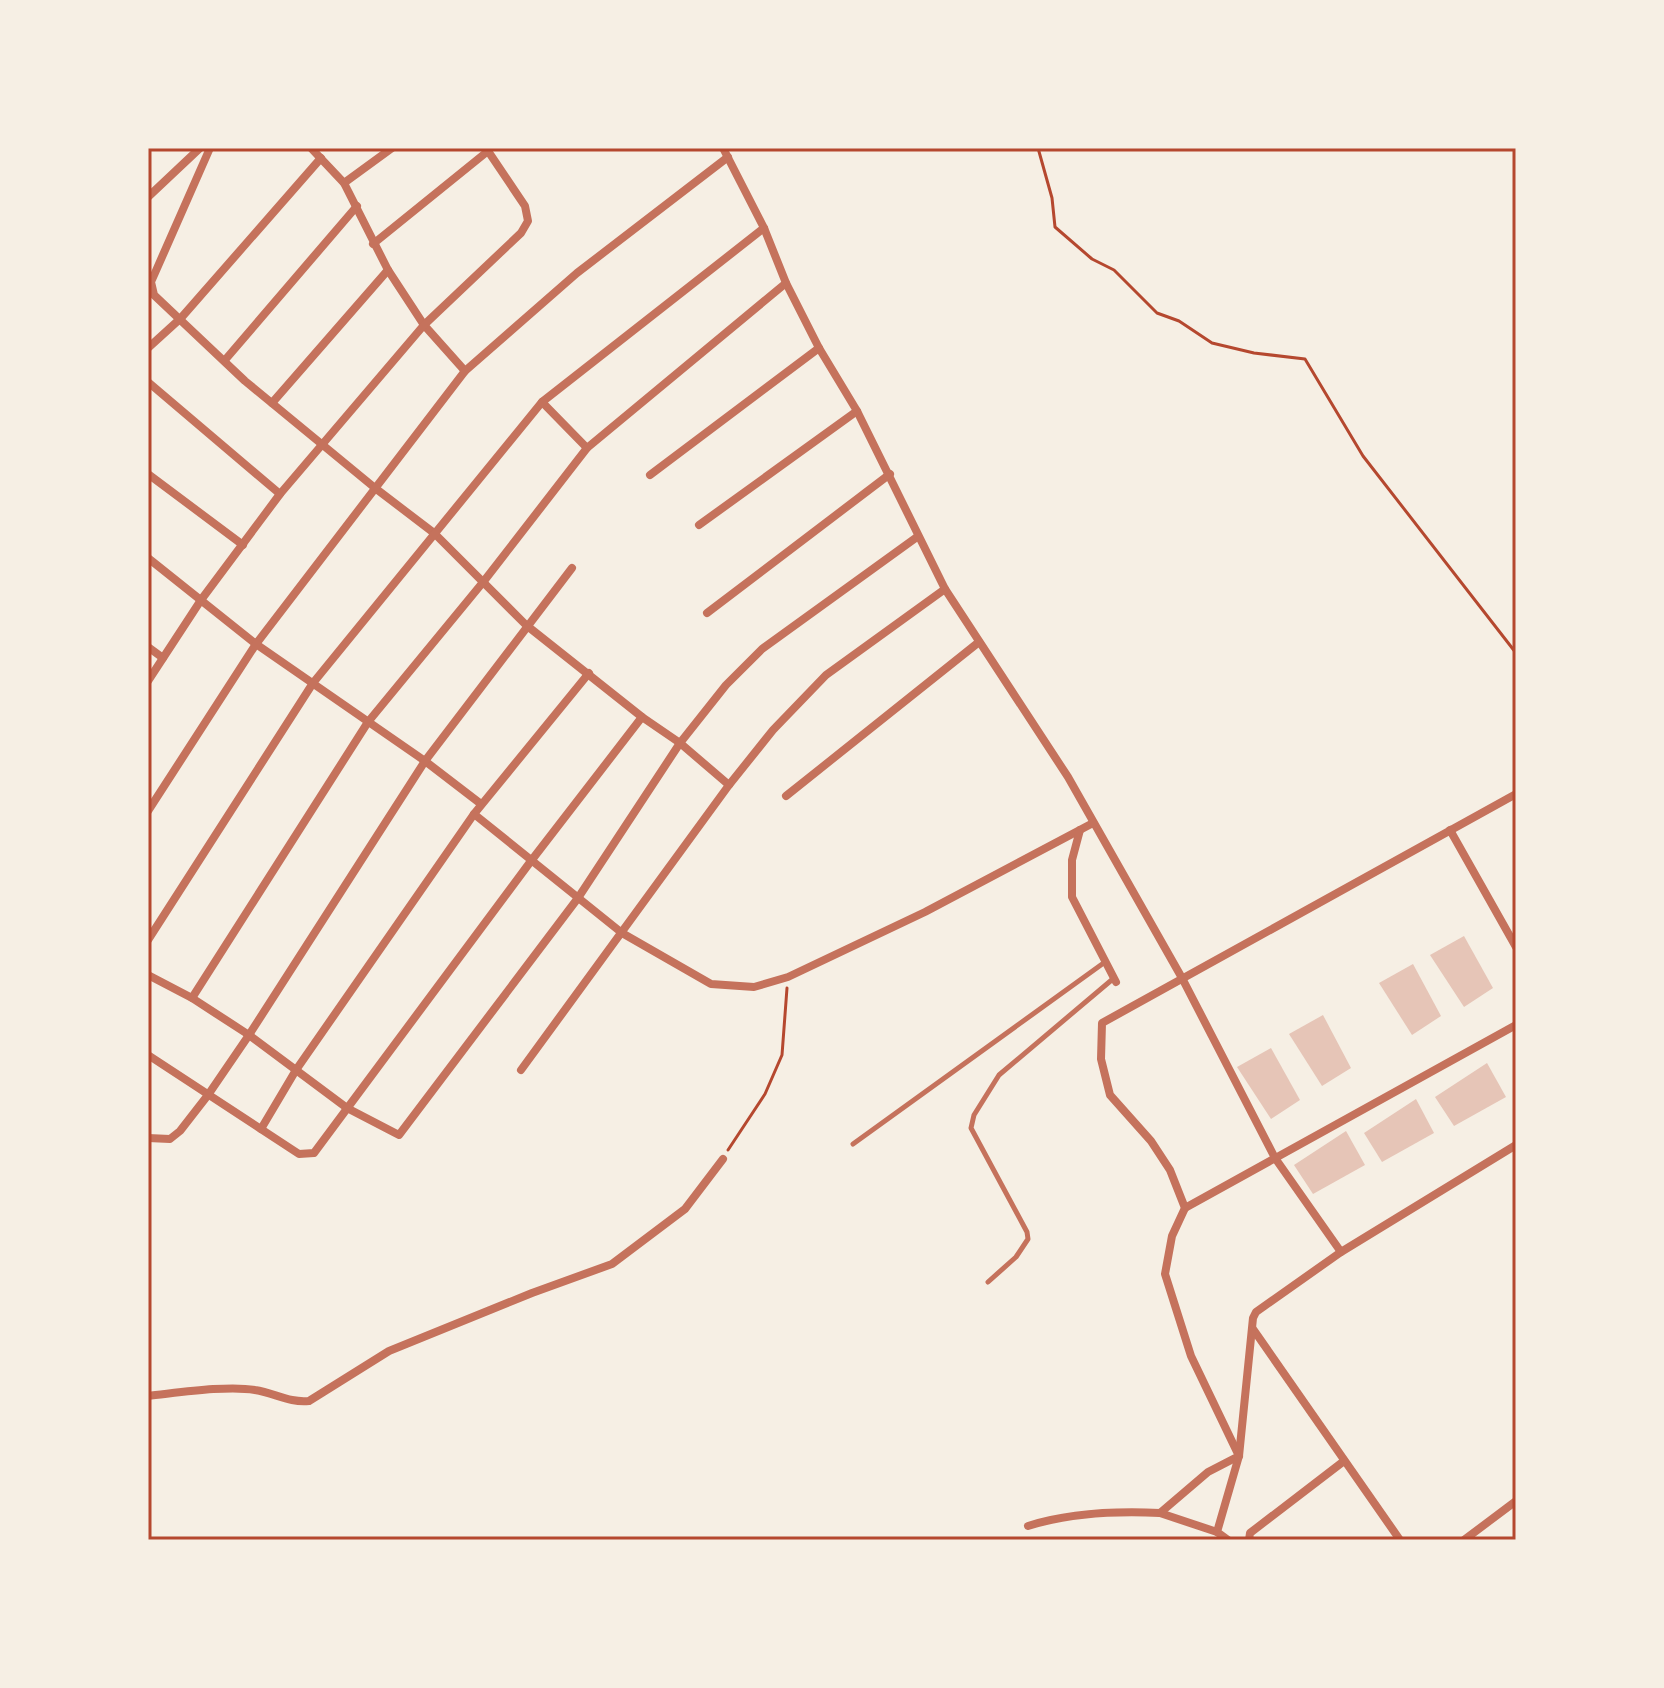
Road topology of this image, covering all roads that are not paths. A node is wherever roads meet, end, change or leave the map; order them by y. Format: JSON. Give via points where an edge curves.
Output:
{"nodes":[{"id":1,"x":200,"y":148,"type":"edge"},
{"id":2,"x":210,"y":148,"type":"edge"},
{"id":3,"x":311,"y":148,"type":"edge"},
{"id":4,"x":392,"y":148,"type":"edge"},
{"id":5,"x":723,"y":148,"type":"edge"},
{"id":6,"x":487,"y":150,"type":"edge"},
{"id":7,"x":728,"y":157,"type":"junction"},
{"id":8,"x":321,"y":158,"type":"junction"},
{"id":9,"x":344,"y":183,"type":"junction"},
{"id":10,"x":148,"y":197,"type":"edge"},
{"id":11,"x":357,"y":206,"type":"junction"},
{"id":12,"x":764,"y":228,"type":"junction"},
{"id":13,"x":373,"y":244,"type":"junction"},
{"id":14,"x":388,"y":270,"type":"junction"},
{"id":15,"x":786,"y":283,"type":"junction"},
{"id":16,"x":181,"y":318,"type":"junction"},
{"id":17,"x":424,"y":325,"type":"junction"},
{"id":18,"x":148,"y":348,"type":"edge"},
{"id":19,"x":819,"y":348,"type":"junction"},
{"id":20,"x":225,"y":360,"type":"junction"},
{"id":21,"x":465,"y":371,"type":"junction"},
{"id":22,"x":148,"y":382,"type":"edge"},
{"id":23,"x":542,"y":402,"type":"junction"},
{"id":24,"x":272,"y":403,"type":"junction"},
{"id":25,"x":857,"y":411,"type":"junction"},
{"id":26,"x":324,"y":445,"type":"junction"},
{"id":27,"x":587,"y":448,"type":"junction"},
{"id":28,"x":148,"y":474,"type":"edge"},
{"id":29,"x":890,"y":474,"type":"junction"},
{"id":30,"x":650,"y":475,"type":"dead end"},
{"id":31,"x":375,"y":488,"type":"junction"},
{"id":32,"x":280,"y":494,"type":"junction"},
{"id":33,"x":699,"y":525,"type":"dead end"},
{"id":34,"x":434,"y":533,"type":"junction"},
{"id":35,"x":917,"y":537,"type":"junction"},
{"id":36,"x":243,"y":545,"type":"junction"},
{"id":37,"x":148,"y":558,"type":"edge"},
{"id":38,"x":572,"y":568,"type":"dead end"},
{"id":39,"x":484,"y":581,"type":"junction"},
{"id":40,"x":945,"y":589,"type":"junction"},
{"id":41,"x":201,"y":600,"type":"junction"},
{"id":42,"x":707,"y":613,"type":"dead end"},
{"id":43,"x":526,"y":625,"type":"junction"},
{"id":44,"x":979,"y":642,"type":"junction"},
{"id":45,"x":256,"y":644,"type":"junction"},
{"id":46,"x":148,"y":647,"type":"edge"},
{"id":47,"x":163,"y":658,"type":"junction"},
{"id":48,"x":589,"y":673,"type":"junction"},
{"id":49,"x":148,"y":681,"type":"edge"},
{"id":50,"x":313,"y":683,"type":"junction"},
{"id":51,"x":642,"y":717,"type":"junction"},
{"id":52,"x":368,"y":722,"type":"junction"},
{"id":53,"x":680,"y":743,"type":"junction"},
{"id":54,"x":425,"y":761,"type":"junction"},
{"id":55,"x":729,"y":785,"type":"junction"},
{"id":56,"x":1516,"y":794,"type":"edge"},
{"id":57,"x":786,"y":796,"type":"dead end"},
{"id":58,"x":481,"y":804,"type":"junction"},
{"id":59,"x":148,"y":811,"type":"edge"},
{"id":60,"x":474,"y":814,"type":"junction"},
{"id":61,"x":1093,"y":823,"type":"junction"},
{"id":62,"x":1080,"y":830,"type":"junction"},
{"id":63,"x":1450,"y":830,"type":"junction"},
{"id":64,"x":531,"y":861,"type":"junction"},
{"id":65,"x":578,"y":898,"type":"junction"},
{"id":66,"x":622,"y":933,"type":"junction"},
{"id":67,"x":148,"y":940,"type":"edge"},
{"id":68,"x":1516,"y":947,"type":"edge"},
{"id":69,"x":1105,"y":962,"type":"junction"},
{"id":70,"x":148,"y":975,"type":"edge"},
{"id":71,"x":1182,"y":978,"type":"junction"},
{"id":72,"x":1115,"y":980,"type":"joint"},
{"id":73,"x":192,"y":998,"type":"junction"},
{"id":74,"x":1516,"y":1025,"type":"edge"},
{"id":75,"x":249,"y":1035,"type":"junction"},
{"id":76,"x":148,"y":1055,"type":"edge"},
{"id":77,"x":296,"y":1070,"type":"junction"},
{"id":78,"x":521,"y":1070,"type":"dead end"},
{"id":79,"x":208,"y":1095,"type":"junction"},
{"id":80,"x":347,"y":1108,"type":"junction"},
{"id":81,"x":261,"y":1129,"type":"junction"},
{"id":82,"x":148,"y":1138,"type":"edge"},
{"id":83,"x":853,"y":1144,"type":"dead end"},
{"id":84,"x":1516,"y":1145,"type":"edge"},
{"id":85,"x":1275,"y":1158,"type":"junction"},
{"id":86,"x":723,"y":1159,"type":"road end"},
{"id":87,"x":1185,"y":1208,"type":"junction"},
{"id":88,"x":1341,"y":1252,"type":"junction"},
{"id":89,"x":988,"y":1282,"type":"dead end"},
{"id":90,"x":1252,"y":1328,"type":"junction"},
{"id":91,"x":148,"y":1396,"type":"edge"},
{"id":92,"x":1239,"y":1456,"type":"junction"},
{"id":93,"x":1344,"y":1461,"type":"junction"},
{"id":94,"x":1516,"y":1501,"type":"edge"},
{"id":95,"x":1160,"y":1513,"type":"junction"},
{"id":96,"x":1028,"y":1526,"type":"dead end"},
{"id":97,"x":1217,"y":1532,"type":"junction"},
{"id":98,"x":1228,"y":1540,"type":"edge"},
{"id":99,"x":1249,"y":1540,"type":"edge"},
{"id":100,"x":1400,"y":1540,"type":"edge"},
{"id":101,"x":1464,"y":1540,"type":"edge"}],
"edges":[{"from":1,"to":10,"type":"street"},
{"from":2,"to":16,"type":"street","via":[[151,282],[154,295]]},
{"from":3,"to":8,"type":"street"},
{"from":4,"to":9,"type":"street"},
{"from":5,"to":7,"type":"street"},
{"from":6,"to":13,"type":"street"},
{"from":6,"to":17,"type":"street","via":[[525,206],[528,221]]},
{"from":7,"to":12,"type":"street"},
{"from":7,"to":21,"type":"street","via":[[577,273]]},
{"from":8,"to":9,"type":"street"},
{"from":8,"to":16,"type":"street"},
{"from":9,"to":11,"type":"street"},
{"from":11,"to":13,"type":"street"},
{"from":11,"to":20,"type":"street"},
{"from":12,"to":15,"type":"street"},
{"from":12,"to":23,"type":"street"},
{"from":13,"to":14,"type":"street"},
{"from":14,"to":17,"type":"street"},
{"from":14,"to":24,"type":"street"},
{"from":15,"to":19,"type":"street"},
{"from":15,"to":27,"type":"street"},
{"from":16,"to":18,"type":"street"},
{"from":16,"to":20,"type":"street"},
{"from":17,"to":21,"type":"street"},
{"from":17,"to":26,"type":"street"},
{"from":19,"to":25,"type":"street"},
{"from":19,"to":30,"type":"street"},
{"from":20,"to":24,"type":"street"},
{"from":21,"to":31,"type":"street"},
{"from":22,"to":32,"type":"street"},
{"from":23,"to":27,"type":"street"},
{"from":23,"to":34,"type":"street"},
{"from":24,"to":26,"type":"street"},
{"from":25,"to":29,"type":"street"},
{"from":25,"to":33,"type":"street"},
{"from":26,"to":31,"type":"street"},
{"from":26,"to":32,"type":"street"},
{"from":27,"to":39,"type":"street"},
{"from":28,"to":36,"type":"street"},
{"from":29,"to":35,"type":"street"},
{"from":29,"to":42,"type":"street"},
{"from":31,"to":34,"type":"street"},
{"from":31,"to":45,"type":"street"},
{"from":32,"to":36,"type":"street"},
{"from":34,"to":39,"type":"street"},
{"from":34,"to":50,"type":"street"},
{"from":35,"to":40,"type":"street"},
{"from":35,"to":53,"type":"street","via":[[743,665]]},
{"from":36,"to":41,"type":"street"},
{"from":37,"to":41,"type":"street"},
{"from":38,"to":43,"type":"street"},
{"from":39,"to":43,"type":"street"},
{"from":39,"to":52,"type":"street"},
{"from":40,"to":44,"type":"street"},
{"from":40,"to":55,"type":"street","via":[[826,675]]},
{"from":41,"to":45,"type":"street"},
{"from":41,"to":47,"type":"street"},
{"from":43,"to":48,"type":"street"},
{"from":43,"to":54,"type":"street"},
{"from":44,"to":57,"type":"street"},
{"from":44,"to":61,"type":"street"},
{"from":45,"to":50,"type":"street"},
{"from":45,"to":59,"type":"street"},
{"from":46,"to":47,"type":"street"},
{"from":47,"to":49,"type":"street"},
{"from":48,"to":51,"type":"street"},
{"from":48,"to":58,"type":"street"},
{"from":50,"to":52,"type":"street"},
{"from":50,"to":67,"type":"street"},
{"from":51,"to":53,"type":"street"},
{"from":51,"to":64,"type":"street"},
{"from":52,"to":54,"type":"street"},
{"from":52,"to":73,"type":"street"},
{"from":53,"to":55,"type":"street"},
{"from":53,"to":65,"type":"street"},
{"from":54,"to":58,"type":"street"},
{"from":54,"to":75,"type":"street"},
{"from":55,"to":66,"type":"street"},
{"from":56,"to":63,"type":"street"},
{"from":58,"to":60,"type":"street"},
{"from":60,"to":64,"type":"street"},
{"from":60,"to":77,"type":"street"},
{"from":61,"to":62,"type":"street"},
{"from":61,"to":71,"type":"street"},
{"from":62,"to":66,"type":"street","via":[[925,912],[788,977],[754,987],[711,984]]},
{"from":62,"to":69,"type":"street","via":[[1072,860],[1072,897]]},
{"from":63,"to":68,"type":"street"},
{"from":63,"to":71,"type":"street"},
{"from":64,"to":65,"type":"street"},
{"from":64,"to":80,"type":"street"},
{"from":65,"to":66,"type":"street"},
{"from":65,"to":80,"type":"street","via":[[404,1131],[395,1135]]},
{"from":66,"to":78,"type":"street"},
{"from":69,"to":72,"type":"street"},
{"from":69,"to":83,"type":"lane"},
{"from":70,"to":73,"type":"street"},
{"from":71,"to":85,"type":"street"},
{"from":71,"to":87,"type":"street","via":[[1102,1023],[1101,1059],[1110,1095],[1151,1141]]},
{"from":72,"to":89,"type":"lane","via":[[999,1075],[974,1115],[971,1128],[1028,1239]]},
{"from":73,"to":75,"type":"street"},
{"from":74,"to":85,"type":"street"},
{"from":75,"to":77,"type":"street"},
{"from":75,"to":79,"type":"street"},
{"from":76,"to":79,"type":"street"},
{"from":77,"to":80,"type":"street"},
{"from":77,"to":81,"type":"street"},
{"from":79,"to":81,"type":"street"},
{"from":79,"to":82,"type":"street","via":[[170,1139]]},
{"from":80,"to":81,"type":"street","via":[[310,1155],[299,1154]]},
{"from":84,"to":88,"type":"street"},
{"from":85,"to":87,"type":"street"},
{"from":85,"to":88,"type":"street"},
{"from":86,"to":91,"type":"street","via":[[685,1209],[612,1264],[389,1351],[309,1401],[294,1403],[254,1389]]},
{"from":87,"to":92,"type":"street","via":[[1172,1236],[1165,1274],[1191,1356]]},
{"from":88,"to":90,"type":"street","via":[[1260,1307]]},
{"from":90,"to":92,"type":"street"},
{"from":90,"to":93,"type":"street"},
{"from":92,"to":95,"type":"street","via":[[1208,1472]]},
{"from":92,"to":97,"type":"street"},
{"from":93,"to":99,"type":"street","via":[[1250,1533]]},
{"from":93,"to":100,"type":"street"},
{"from":94,"to":101,"type":"street"},
{"from":95,"to":96,"type":"street","via":[[1116,1513]]},
{"from":95,"to":97,"type":"street"},
{"from":97,"to":98,"type":"street"}]}
